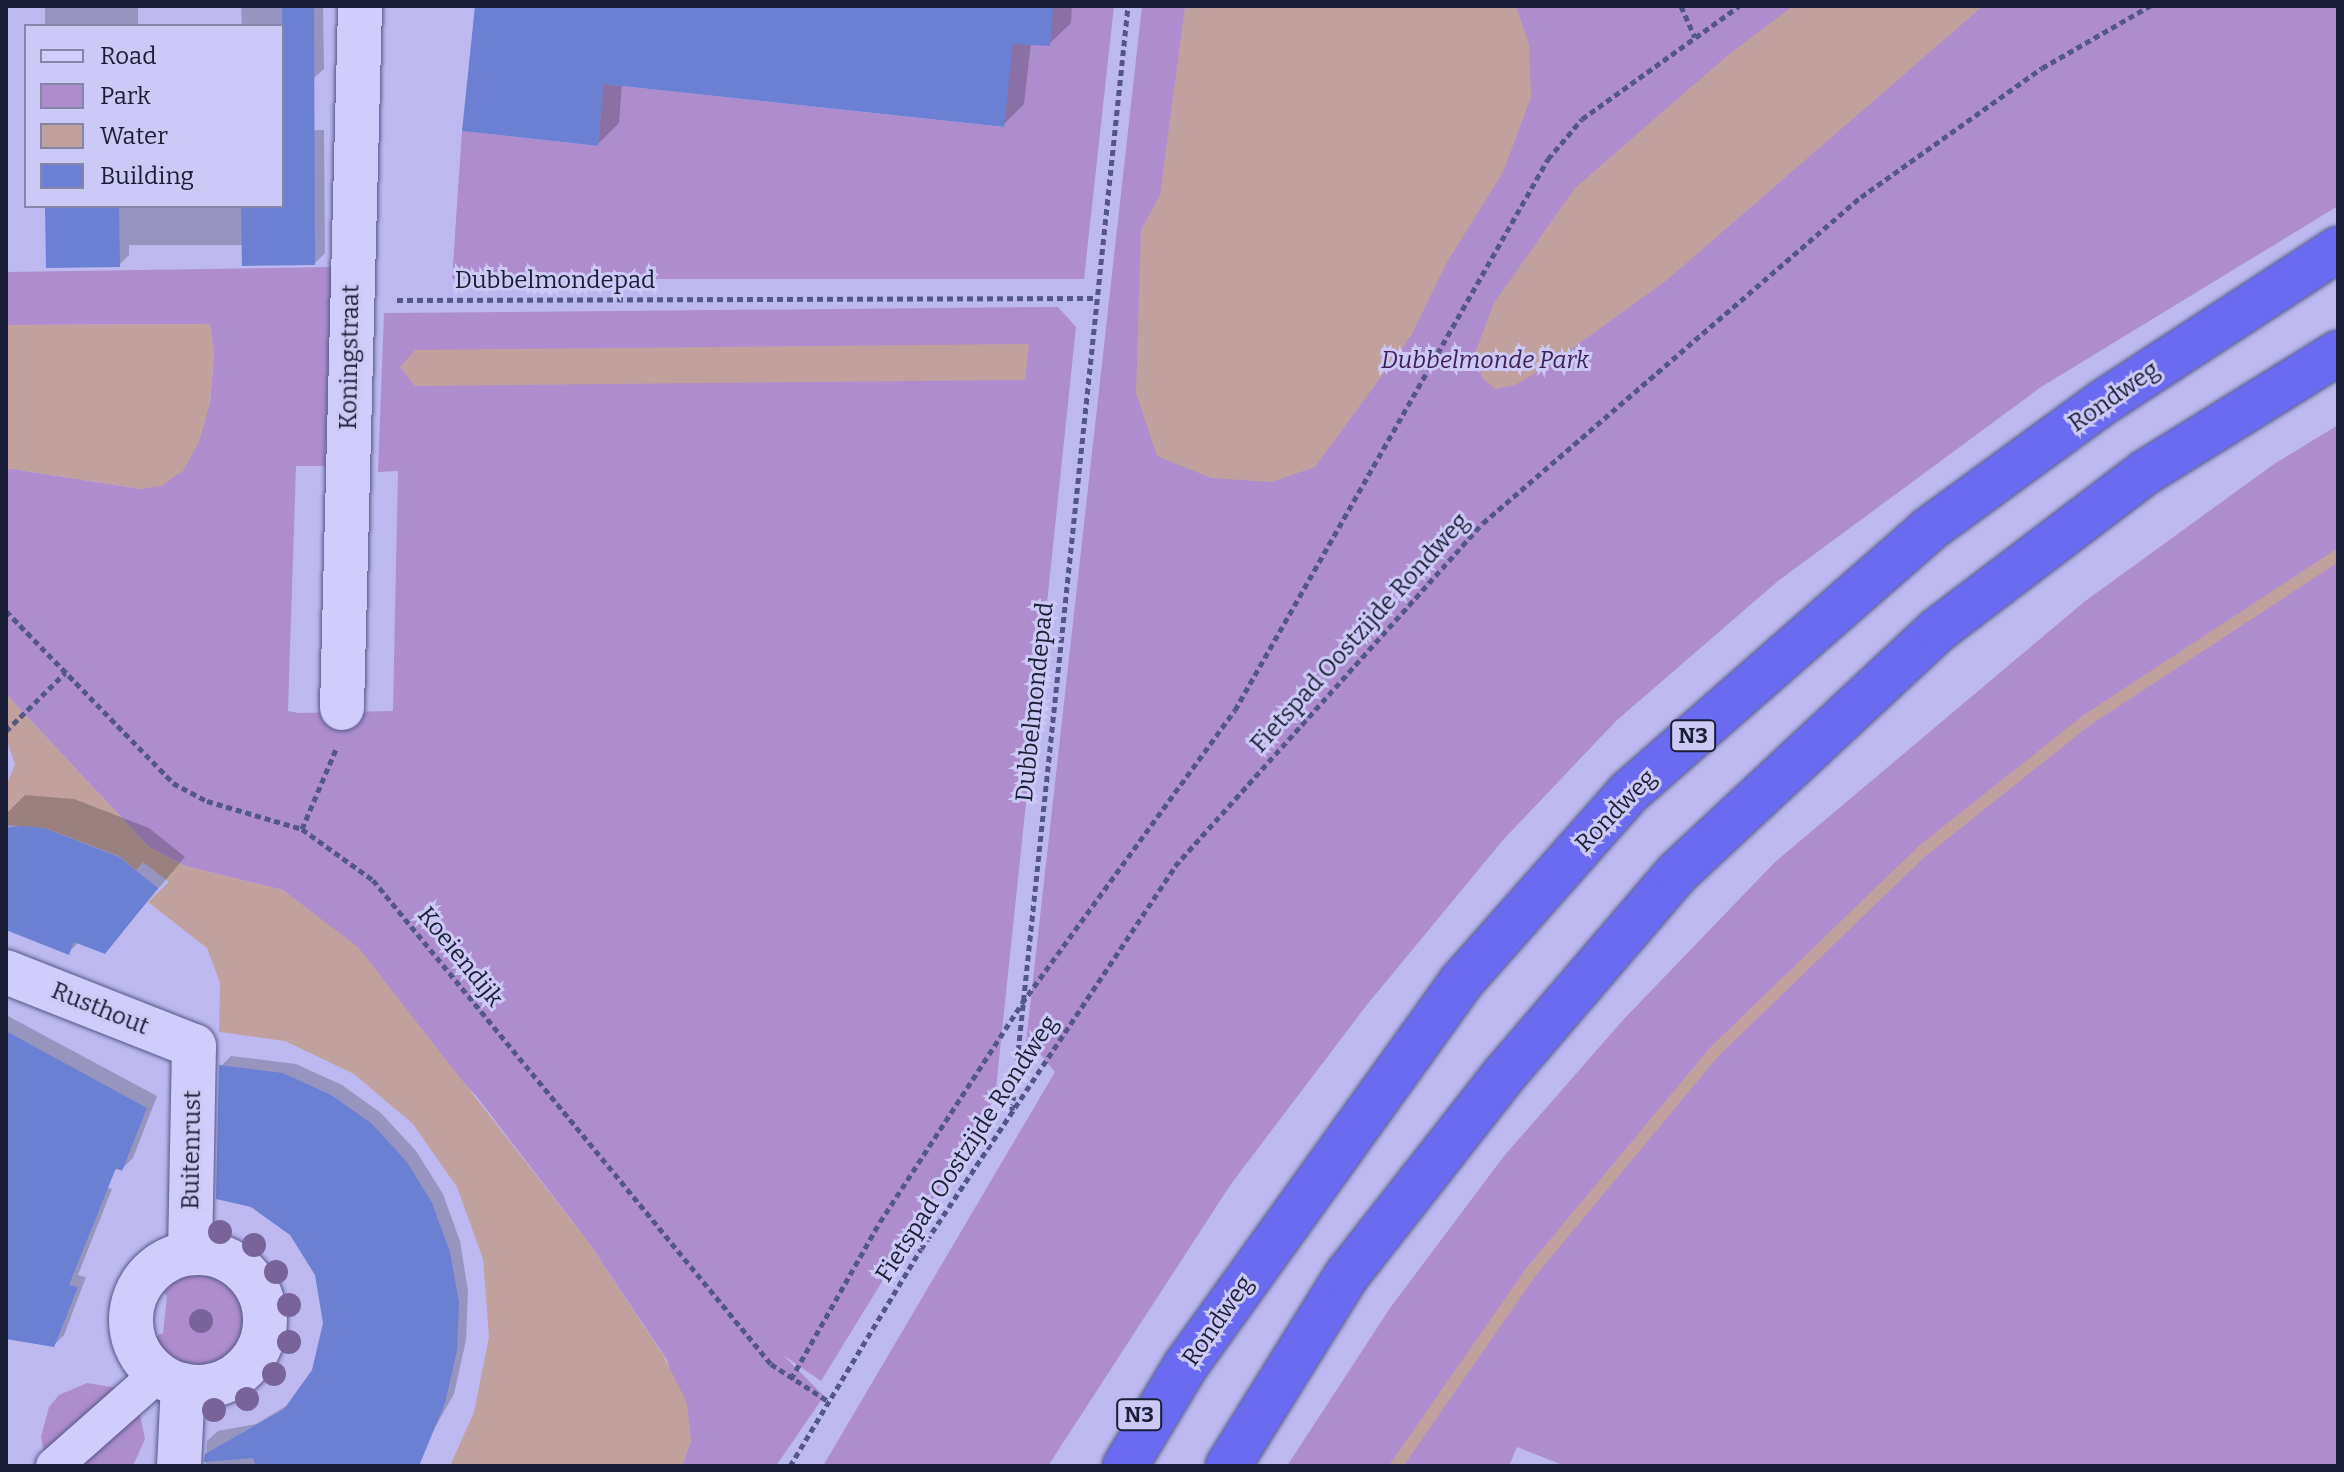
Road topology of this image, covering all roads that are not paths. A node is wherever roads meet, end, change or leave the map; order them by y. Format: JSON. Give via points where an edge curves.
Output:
{"nodes":[{"id":1,"x":360,"y":6,"type":"edge"},
{"id":2,"x":2338,"y":249,"type":"edge"},
{"id":3,"x":2338,"y":353,"type":"edge"},
{"id":4,"x":342,"y":708,"type":"road end"},
{"id":5,"x":6,"y":972,"type":"edge"},
{"id":6,"x":194,"y":1046,"type":"joint"},
{"id":7,"x":190,"y":1253,"type":"junction"},
{"id":8,"x":1186,"y":1365,"type":"junction"},
{"id":9,"x":170,"y":1379,"type":"junction"},
{"id":10,"x":54,"y":1466,"type":"edge"},
{"id":11,"x":179,"y":1466,"type":"edge"},
{"id":12,"x":1092,"y":1466,"type":"edge"},
{"id":13,"x":1125,"y":1466,"type":"edge"},
{"id":14,"x":1228,"y":1466,"type":"edge"}],
"edges":[{"from":1,"to":4,"type":"street","name":"Koningstraat"},
{"from":2,"to":8,"type":"highway","name":"Rondweg","number":"N3","via":[[2102,403],[1928,530],[1628,793],[1461,982]]},
{"from":3,"to":14,"type":"highway","via":[[2146,472],[1939,629],[1677,873],[1503,1076],[1347,1275]]},
{"from":5,"to":6,"type":"street","name":"Rusthout"},
{"from":6,"to":7,"type":"street","name":"Buitenrust"},
{"from":7,"to":9,"type":"street","via":[[152,1270],[132,1307],[137,1349]]},
{"from":7,"to":9,"type":"street","via":[[208,1253],[240,1267],[261,1296],[264,1332],[248,1364],[235,1376],[201,1387]]},
{"from":8,"to":12,"type":"highway","number":"N3"},
{"from":8,"to":13,"type":"highway","name":"Rondweg","number":"N3"},
{"from":9,"to":10,"type":"street"},
{"from":9,"to":11,"type":"street"}]}
